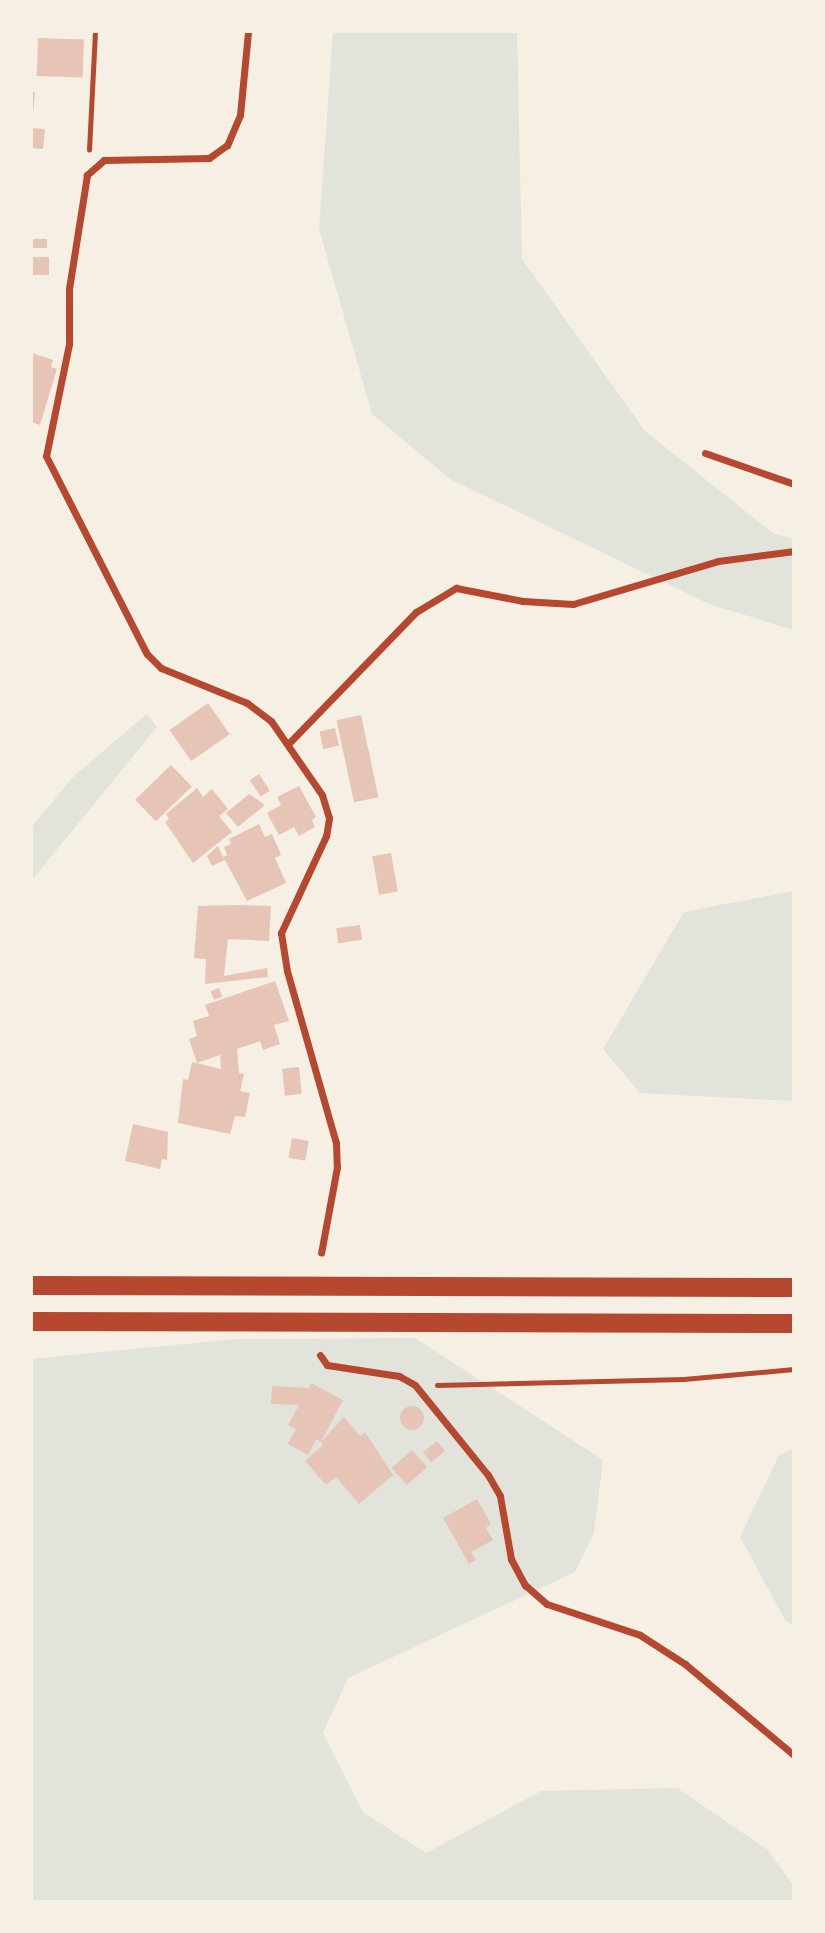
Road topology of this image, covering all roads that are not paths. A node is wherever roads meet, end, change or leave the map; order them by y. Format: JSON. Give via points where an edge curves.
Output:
{"nodes":[{"id":1,"x":248,"y":32,"type":"edge"},
{"id":2,"x":705,"y":453,"type":"dead end"},
{"id":3,"x":793,"y":485,"type":"edge"},
{"id":4,"x":793,"y":551,"type":"edge"},
{"id":5,"x":289,"y":743,"type":"junction"},
{"id":6,"x":321,"y":1254,"type":"dead end"},
{"id":7,"x":32,"y":1285,"type":"edge"},
{"id":8,"x":793,"y":1287,"type":"edge"},
{"id":9,"x":32,"y":1321,"type":"edge"},
{"id":10,"x":793,"y":1323,"type":"edge"},
{"id":11,"x":320,"y":1354,"type":"dead end"},
{"id":12,"x":793,"y":1755,"type":"edge"}],
"edges":[{"from":1,"to":5,"type":"street","via":[[240,116],[227,145],[209,159],[104,160],[88,176],[69,289],[69,344],[47,456],[147,654],[161,668],[247,703]]},
{"from":2,"to":3,"type":"street"},
{"from":4,"to":5,"type":"street","via":[[718,561],[573,604],[523,601],[456,588],[416,612]]},
{"from":5,"to":6,"type":"street","via":[[321,795],[329,818],[326,836],[281,933],[287,971],[336,1143],[337,1167]]},
{"from":7,"to":8,"type":"highway"},
{"from":9,"to":10,"type":"highway"},
{"from":11,"to":12,"type":"street","via":[[327,1365],[399,1376],[415,1385],[488,1475],[500,1496],[512,1559],[525,1584],[547,1604],[640,1635],[685,1664]]}]}
